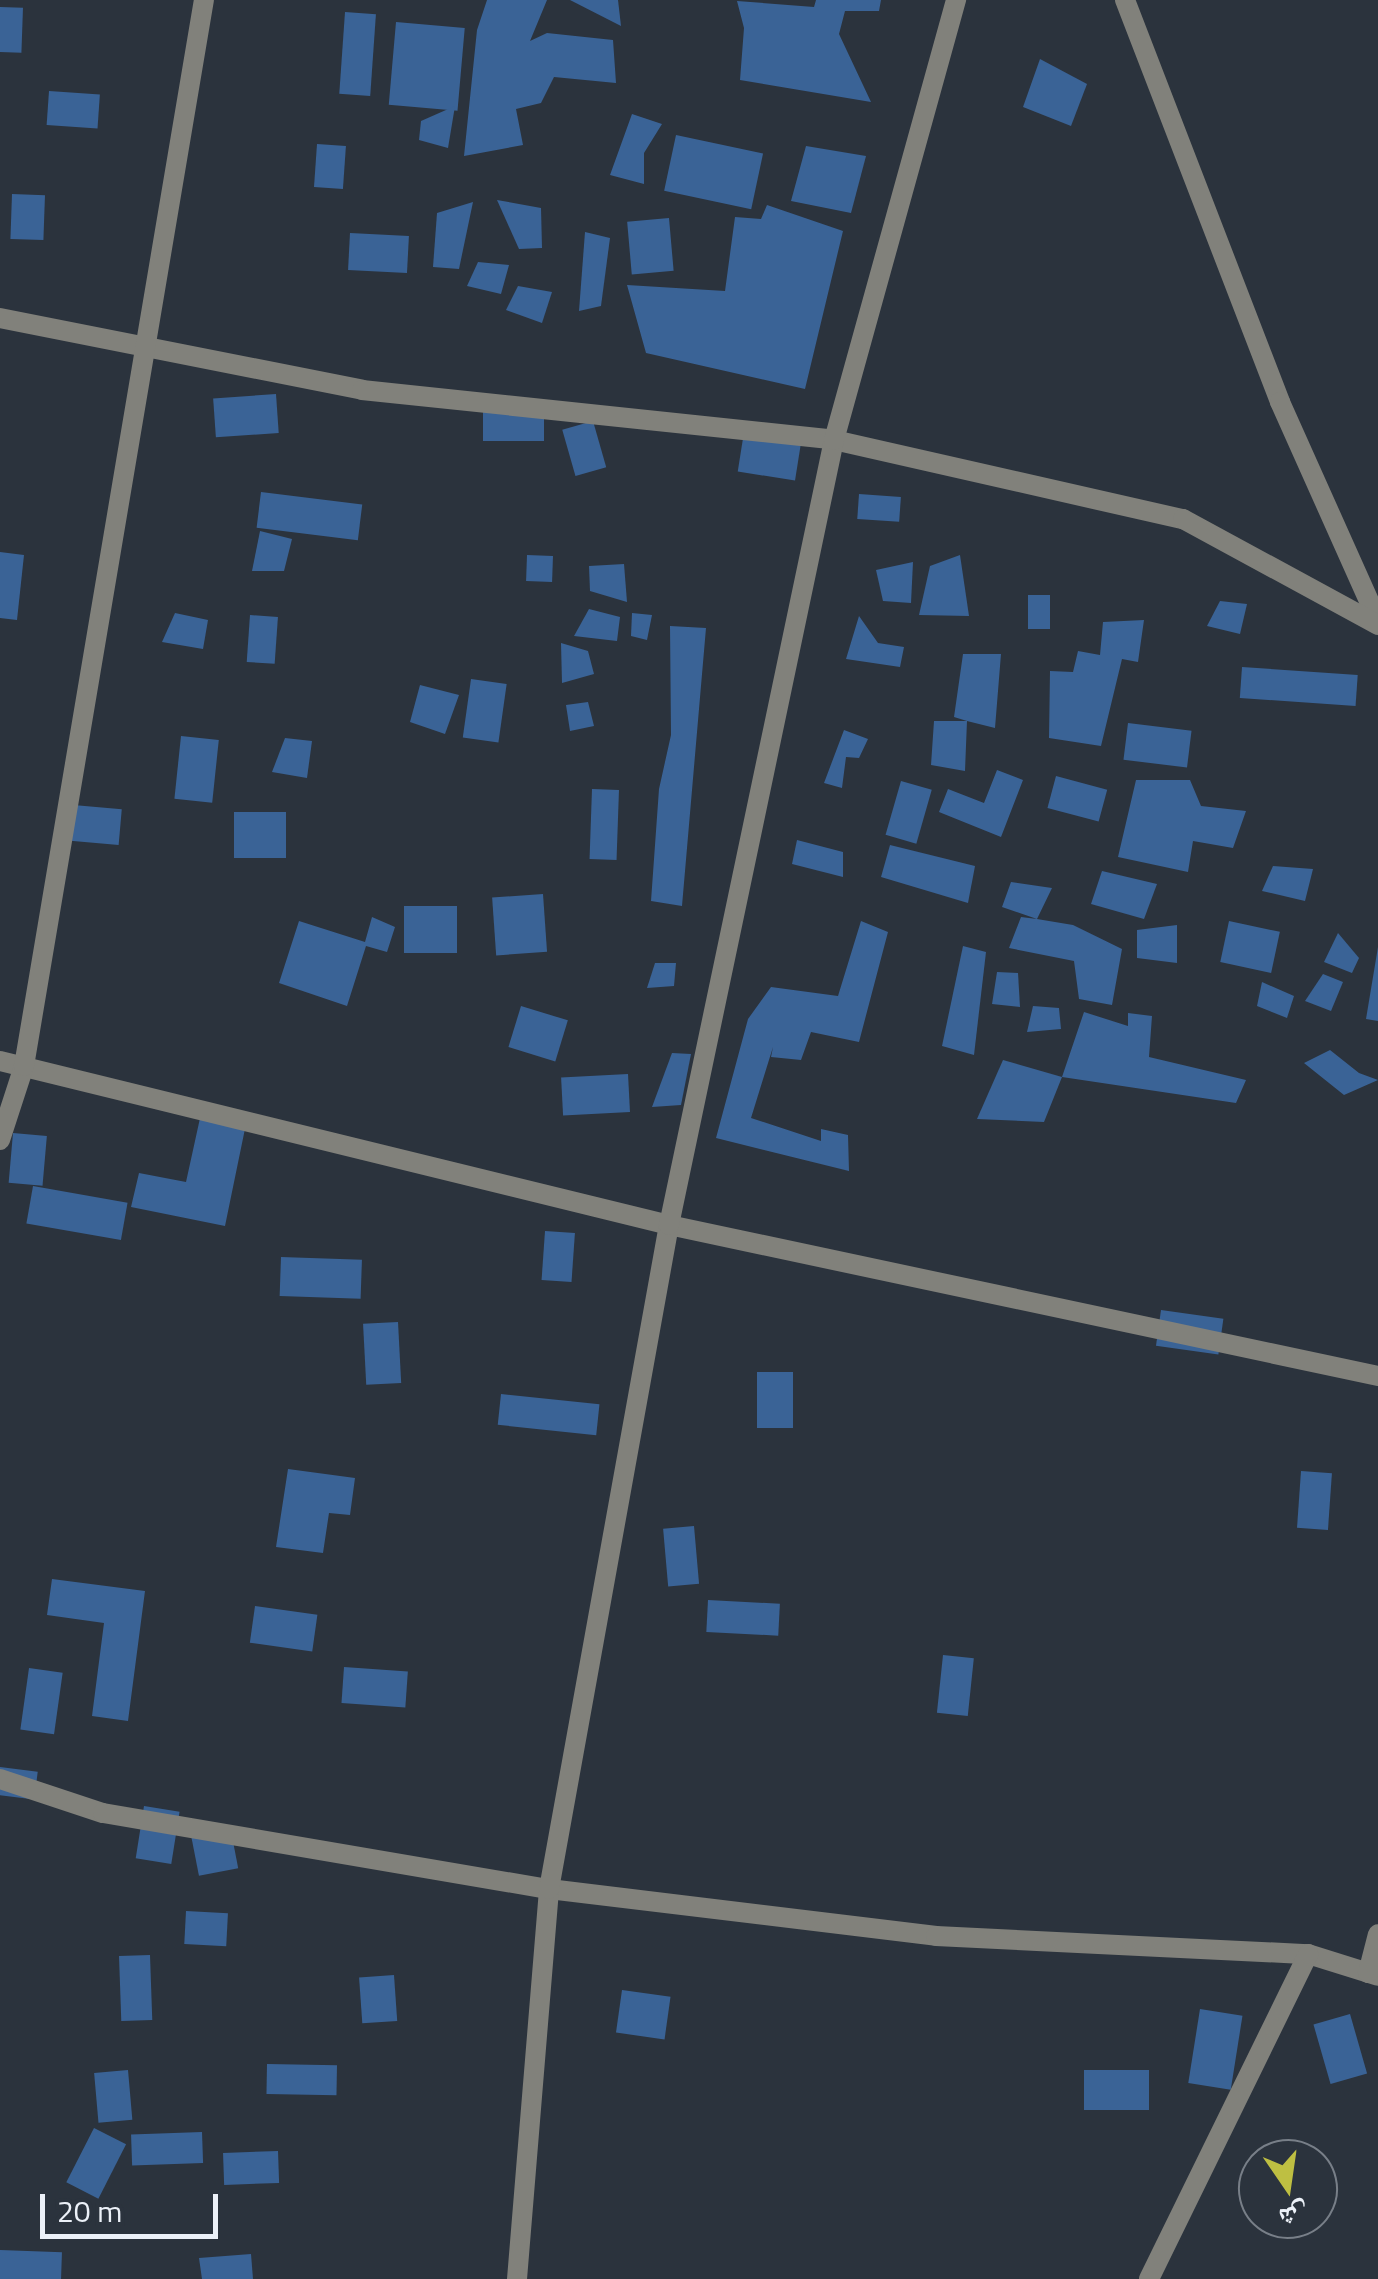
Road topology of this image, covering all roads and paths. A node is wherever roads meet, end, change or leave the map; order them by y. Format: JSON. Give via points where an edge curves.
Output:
{"nodes":[{"id":1,"x":204,"y":0,"type":"edge"},
{"id":2,"x":956,"y":0,"type":"edge"},
{"id":3,"x":1125,"y":0,"type":"edge"},
{"id":4,"x":0,"y":318,"type":"edge"},
{"id":5,"x":146,"y":344,"type":"junction"},
{"id":6,"x":834,"y":440,"type":"junction"},
{"id":7,"x":1378,"y":623,"type":"edge"},
{"id":8,"x":0,"y":1061,"type":"edge"},
{"id":9,"x":24,"y":1066,"type":"junction"},
{"id":10,"x":0,"y":1140,"type":"edge"},
{"id":11,"x":669,"y":1225,"type":"junction"},
{"id":12,"x":1378,"y":1376,"type":"edge"},
{"id":13,"x":0,"y":1778,"type":"edge"},
{"id":14,"x":548,"y":1889,"type":"junction"},
{"id":15,"x":1378,"y":1934,"type":"edge"},
{"id":16,"x":1308,"y":1954,"type":"junction"},
{"id":17,"x":1373,"y":1975,"type":"edge"},
{"id":18,"x":518,"y":2279,"type":"edge"},
{"id":19,"x":1149,"y":2279,"type":"edge"}],
"edges":[{"from":1,"to":5,"type":"street"},
{"from":2,"to":6,"type":"street"},
{"from":3,"to":7,"type":"street","via":[[1280,402]]},
{"from":4,"to":5,"type":"street"},
{"from":5,"to":6,"type":"street","via":[[362,390]]},
{"from":5,"to":9,"type":"street"},
{"from":6,"to":7,"type":"street","via":[[1183,519]]},
{"from":6,"to":11,"type":"street"},
{"from":8,"to":9,"type":"street"},
{"from":9,"to":10,"type":"street"},
{"from":9,"to":11,"type":"street"},
{"from":11,"to":12,"type":"street"},
{"from":11,"to":14,"type":"street"},
{"from":13,"to":14,"type":"street","via":[[102,1813]]},
{"from":14,"to":16,"type":"street","via":[[936,1936]]},
{"from":14,"to":18,"type":"street"},
{"from":15,"to":17,"type":"street"},
{"from":16,"to":17,"type":"street"},
{"from":16,"to":19,"type":"street"}]}
